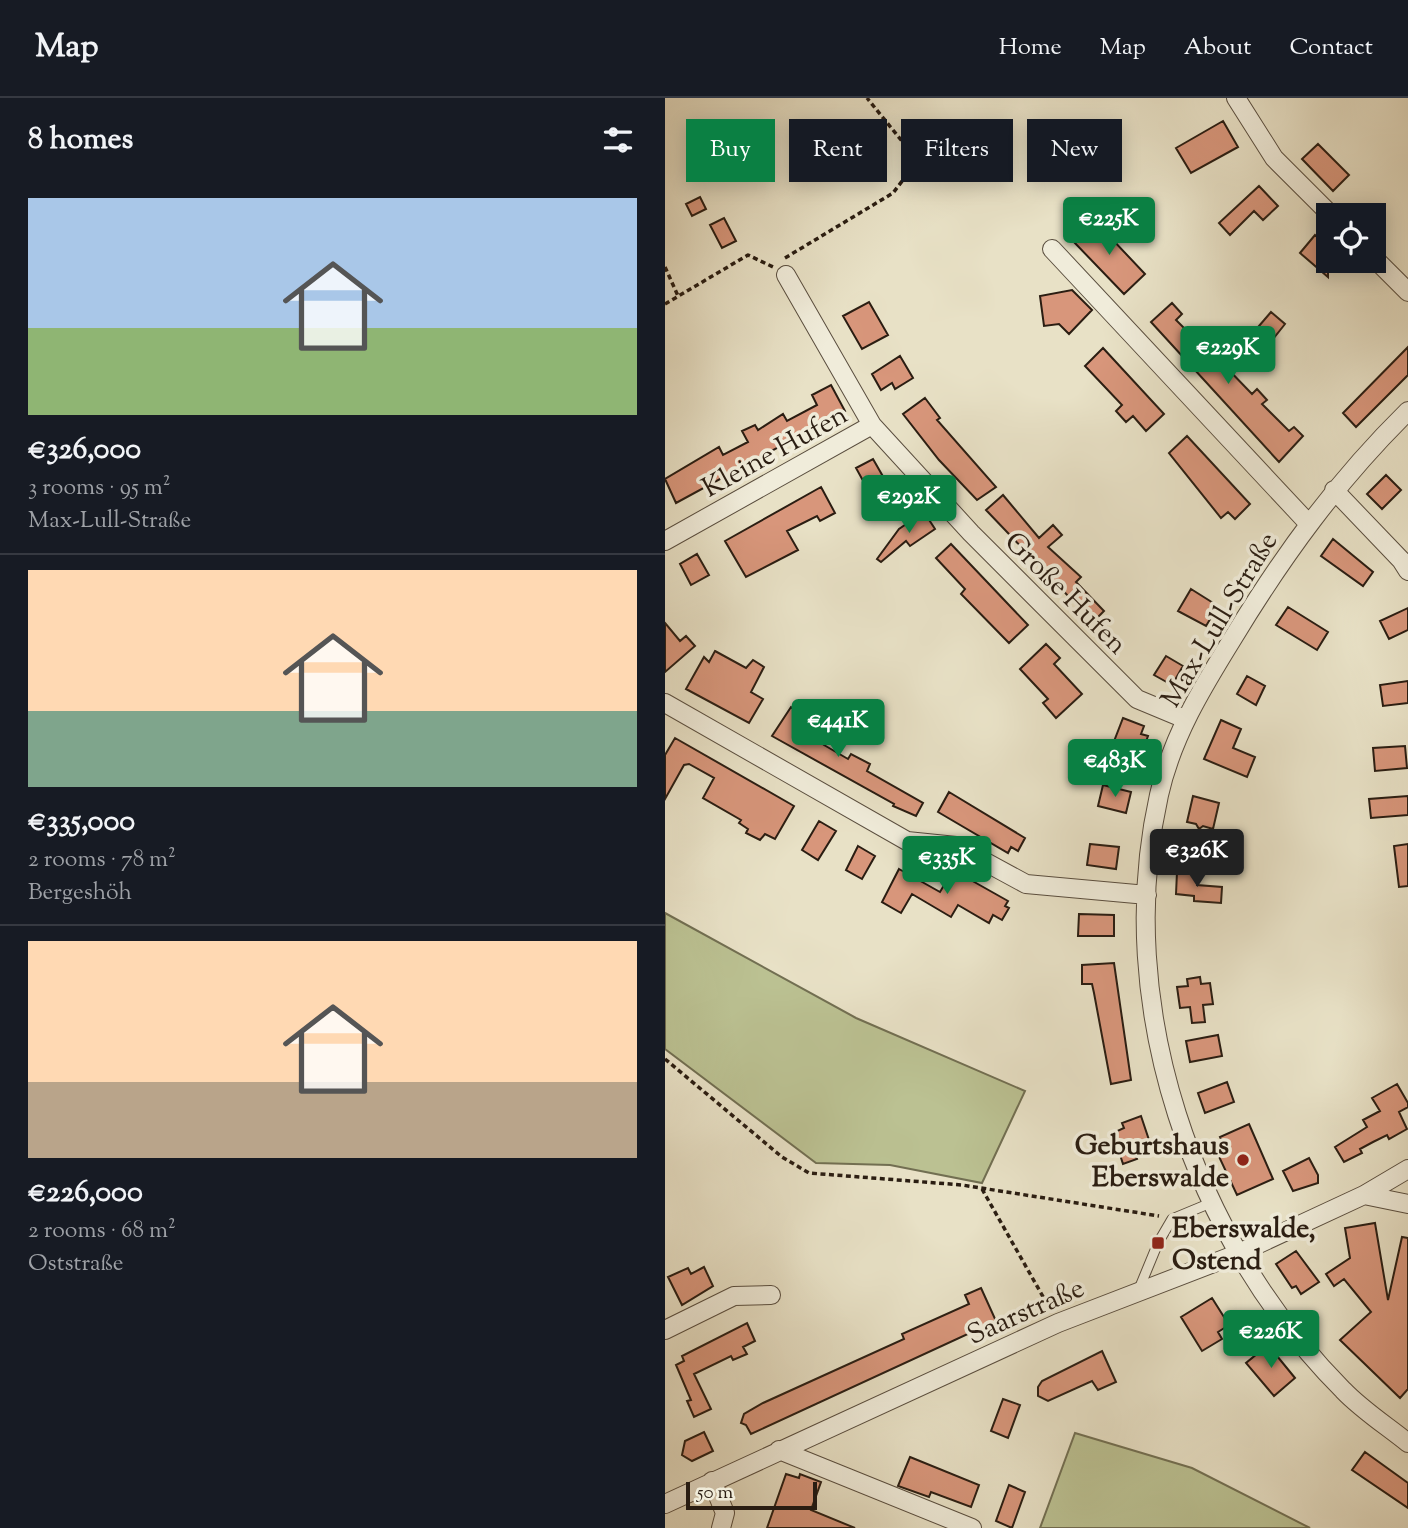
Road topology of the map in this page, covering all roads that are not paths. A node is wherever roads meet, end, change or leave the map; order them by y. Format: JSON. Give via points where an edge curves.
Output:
{"nodes":[{"id":1,"x":1236,"y":98,"type":"edge"},
{"id":2,"x":1319,"y":203,"type":"edge"},
{"id":3,"x":1052,"y":249,"type":"dead end"},
{"id":4,"x":779,"y":270,"type":"road end"},
{"id":5,"x":1386,"y":270,"type":"edge"},
{"id":6,"x":1408,"y":292,"type":"edge"},
{"id":7,"x":1408,"y":411,"type":"edge"},
{"id":8,"x":872,"y":425,"type":"junction"},
{"id":9,"x":1334,"y":490,"type":"junction"},
{"id":10,"x":1308,"y":523,"type":"junction"},
{"id":11,"x":665,"y":541,"type":"edge"},
{"id":12,"x":1408,"y":571,"type":"edge"},
{"id":13,"x":665,"y":703,"type":"edge"},
{"id":14,"x":1185,"y":719,"type":"junction"},
{"id":15,"x":1147,"y":895,"type":"junction"},
{"id":16,"x":1408,"y":1169,"type":"edge"},
{"id":17,"x":1364,"y":1195,"type":"junction"},
{"id":18,"x":1213,"y":1202,"type":"junction"},
{"id":19,"x":1408,"y":1204,"type":"edge"},
{"id":20,"x":1237,"y":1254,"type":"junction"},
{"id":21,"x":1139,"y":1289,"type":"junction"},
{"id":22,"x":771,"y":1295,"type":"dead end"},
{"id":23,"x":665,"y":1330,"type":"edge"},
{"id":24,"x":1408,"y":1443,"type":"edge"},
{"id":25,"x":779,"y":1450,"type":"junction"},
{"id":26,"x":712,"y":1481,"type":"junction"},
{"id":27,"x":665,"y":1504,"type":"edge"},
{"id":28,"x":721,"y":1528,"type":"edge"},
{"id":29,"x":972,"y":1528,"type":"edge"}],
"edges":[{"from":1,"to":2,"type":"street","via":[[1274,158]]},
{"from":3,"to":10,"type":"street"},
{"from":4,"to":8,"type":"street","name":"Große Hufen"},
{"from":5,"to":6,"type":"street"},
{"from":7,"to":9,"type":"street","name":"Max-Lull-Straße"},
{"from":8,"to":11,"type":"street","name":"Kleine Hufen"},
{"from":8,"to":14,"type":"street","name":"Große Hufen","via":[[971,533],[1137,699]]},
{"from":9,"to":10,"type":"street","name":"Max-Lull-Straße"},
{"from":9,"to":12,"type":"street"},
{"from":10,"to":14,"type":"street","name":"Max-Lull-Straße"},
{"from":13,"to":15,"type":"street","via":[[907,841],[957,846],[1026,884]]},
{"from":14,"to":15,"type":"street","name":"Max-Lull-Straße","via":[[1160,793]]},
{"from":15,"to":18,"type":"street","name":"Max-Lull-Straße","via":[[1148,956],[1160,1054],[1176,1111]]},
{"from":16,"to":17,"type":"street","name":"Saarstraße"},
{"from":17,"to":19,"type":"street"},
{"from":17,"to":20,"type":"street","name":"Saarstraße"},
{"from":18,"to":20,"type":"street","name":"Max-Lull-Straße"},
{"from":18,"to":21,"type":"lane","via":[[1173,1219]]},
{"from":20,"to":21,"type":"street","name":"Saarstraße"},
{"from":20,"to":24,"type":"street","name":"Max-Lull-Straße","via":[[1343,1391]]},
{"from":21,"to":25,"type":"street","name":"Saarstraße"},
{"from":22,"to":23,"type":"street","via":[[734,1296]]},
{"from":25,"to":26,"type":"street","name":"Saarstraße"},
{"from":25,"to":29,"type":"street"},
{"from":26,"to":27,"type":"street","name":"Saarstraße"},
{"from":26,"to":28,"type":"street","via":[[725,1513]]}]}
